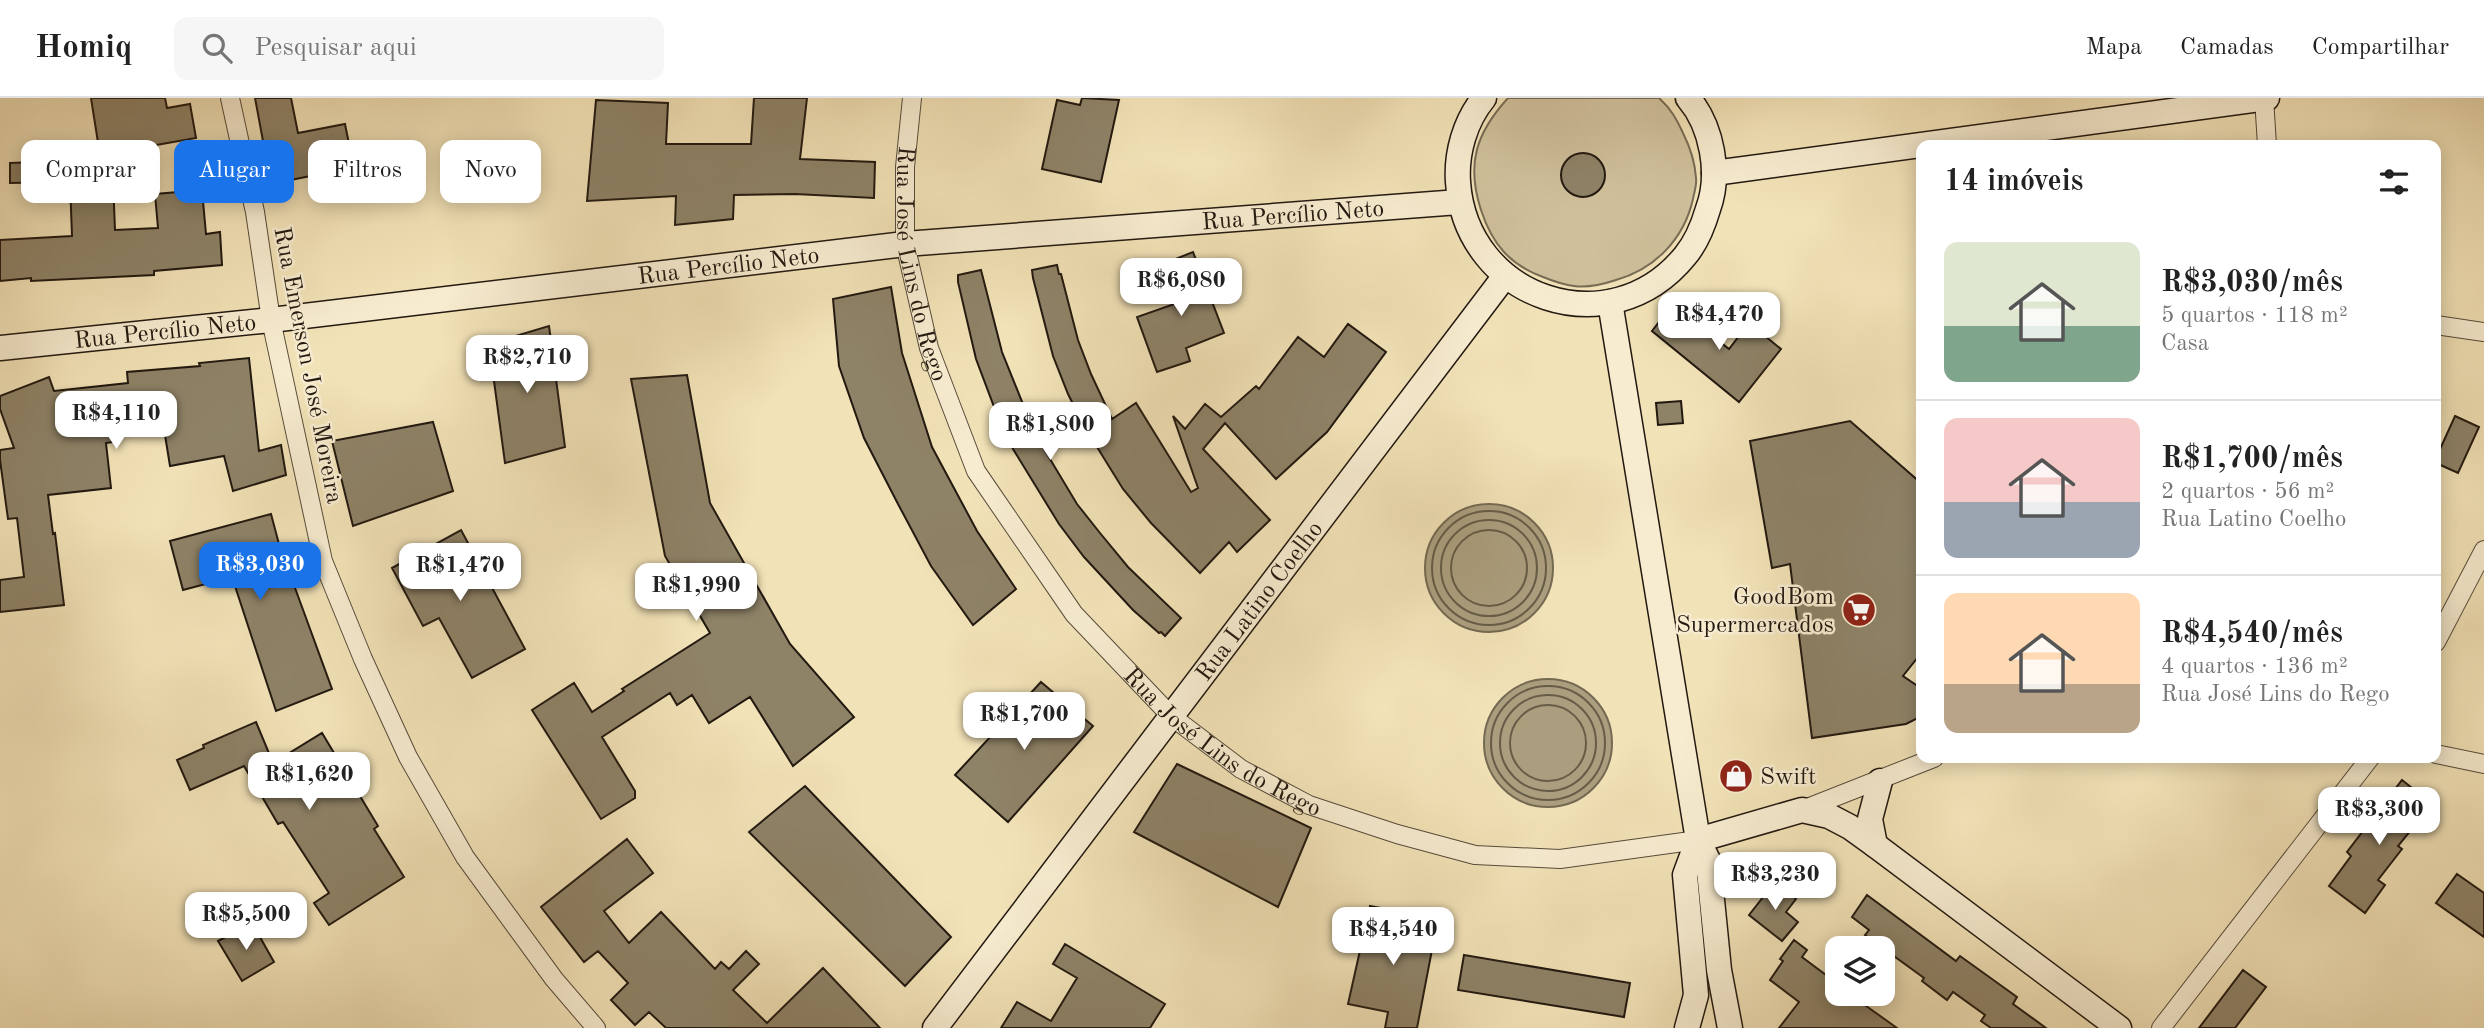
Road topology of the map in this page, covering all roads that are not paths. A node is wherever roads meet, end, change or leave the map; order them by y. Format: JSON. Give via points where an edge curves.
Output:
{"nodes":[{"id":1,"x":230,"y":98,"type":"edge"},
{"id":2,"x":912,"y":98,"type":"edge"},
{"id":3,"x":1484,"y":98,"type":"edge"},
{"id":4,"x":1688,"y":98,"type":"edge"},
{"id":5,"x":2265,"y":98,"type":"edge"},
{"id":6,"x":1956,"y":140,"type":"edge"},
{"id":7,"x":2267,"y":140,"type":"edge"},
{"id":8,"x":1916,"y":146,"type":"edge"},
{"id":9,"x":1714,"y":173,"type":"junction"},
{"id":10,"x":1459,"y":202,"type":"junction"},
{"id":11,"x":905,"y":244,"type":"junction"},
{"id":12,"x":1505,"y":276,"type":"junction"},
{"id":13,"x":1610,"y":302,"type":"junction"},
{"id":14,"x":271,"y":320,"type":"junction"},
{"id":15,"x":2441,"y":326,"type":"edge"},
{"id":16,"x":2484,"y":332,"type":"edge"},
{"id":17,"x":0,"y":348,"type":"edge"},
{"id":18,"x":2483,"y":555,"type":"edge"},
{"id":19,"x":2441,"y":633,"type":"edge"},
{"id":20,"x":1171,"y":716,"type":"junction"},
{"id":21,"x":2441,"y":755,"type":"edge"},
{"id":22,"x":1922,"y":763,"type":"edge"},
{"id":23,"x":2366,"y":763,"type":"edge"},
{"id":24,"x":2484,"y":764,"type":"edge"},
{"id":25,"x":1880,"y":781,"type":"junction"},
{"id":26,"x":1802,"y":810,"type":"junction"},
{"id":27,"x":1698,"y":840,"type":"junction"},
{"id":28,"x":1875,"y":845,"type":"junction"},
{"id":29,"x":596,"y":1028,"type":"edge"},
{"id":30,"x":935,"y":1028,"type":"edge"},
{"id":31,"x":1688,"y":1028,"type":"edge"},
{"id":32,"x":1708,"y":1028,"type":"edge"},
{"id":33,"x":1730,"y":1028,"type":"edge"},
{"id":34,"x":2119,"y":1028,"type":"edge"},
{"id":35,"x":2161,"y":1028,"type":"edge"}],
"edges":[{"from":1,"to":14,"type":"street","name":"Rua Emerson José Moreira"},
{"from":2,"to":11,"type":"street","name":"Rua José Lins do Rego","via":[[905,167]]},
{"from":3,"to":10,"type":"main road","via":[[1463,137],[1457,169]]},
{"from":4,"to":9,"type":"main road","via":[[1704,124]]},
{"from":5,"to":6,"type":"main road"},
{"from":5,"to":7,"type":"street"},
{"from":8,"to":9,"type":"main road"},
{"from":9,"to":13,"type":"main road","via":[[1701,231],[1685,256],[1664,277],[1638,293]]},
{"from":10,"to":11,"type":"main road","name":"Rua Percílio Neto"},
{"from":10,"to":12,"type":"main road","via":[[1475,243]]},
{"from":11,"to":14,"type":"main road","name":"Rua Percílio Neto"},
{"from":11,"to":20,"type":"street","name":"Rua José Lins do Rego","via":[[929,348],[976,471],[1074,614]]},
{"from":12,"to":13,"type":"main road","via":[[1555,301]]},
{"from":12,"to":20,"type":"main road","name":"Rua Latino Coelho"},
{"from":13,"to":27,"type":"main road"},
{"from":14,"to":17,"type":"main road","name":"Rua Percílio Neto"},
{"from":14,"to":29,"type":"street","name":"Rua Emerson José Moreira","via":[[323,561],[374,683],[408,757],[465,858]]},
{"from":15,"to":16,"type":"street"},
{"from":18,"to":19,"type":"street"},
{"from":20,"to":27,"type":"street","name":"Rua José Lins do Rego","via":[[1241,769],[1309,804],[1475,855],[1560,859]]},
{"from":20,"to":30,"type":"main road","name":"Rua Latino Coelho"},
{"from":21,"to":24,"type":"street"},
{"from":22,"to":25,"type":"street","name":"Rua José Lins do Rego"},
{"from":23,"to":35,"type":"street"},
{"from":25,"to":26,"type":"street","name":"Rua José Lins do Rego"},
{"from":25,"to":28,"type":"main road","via":[[1870,819]]},
{"from":26,"to":27,"type":"main road","name":"Rua José Lins do Rego"},
{"from":26,"to":28,"type":"main road","via":[[1829,816]]},
{"from":27,"to":31,"type":"main road","via":[[1685,875],[1696,995]]},
{"from":27,"to":33,"type":"main road","via":[[1708,860],[1719,971]]},
{"from":28,"to":34,"type":"main road"},
{"from":31,"to":32,"type":"main road"}]}
